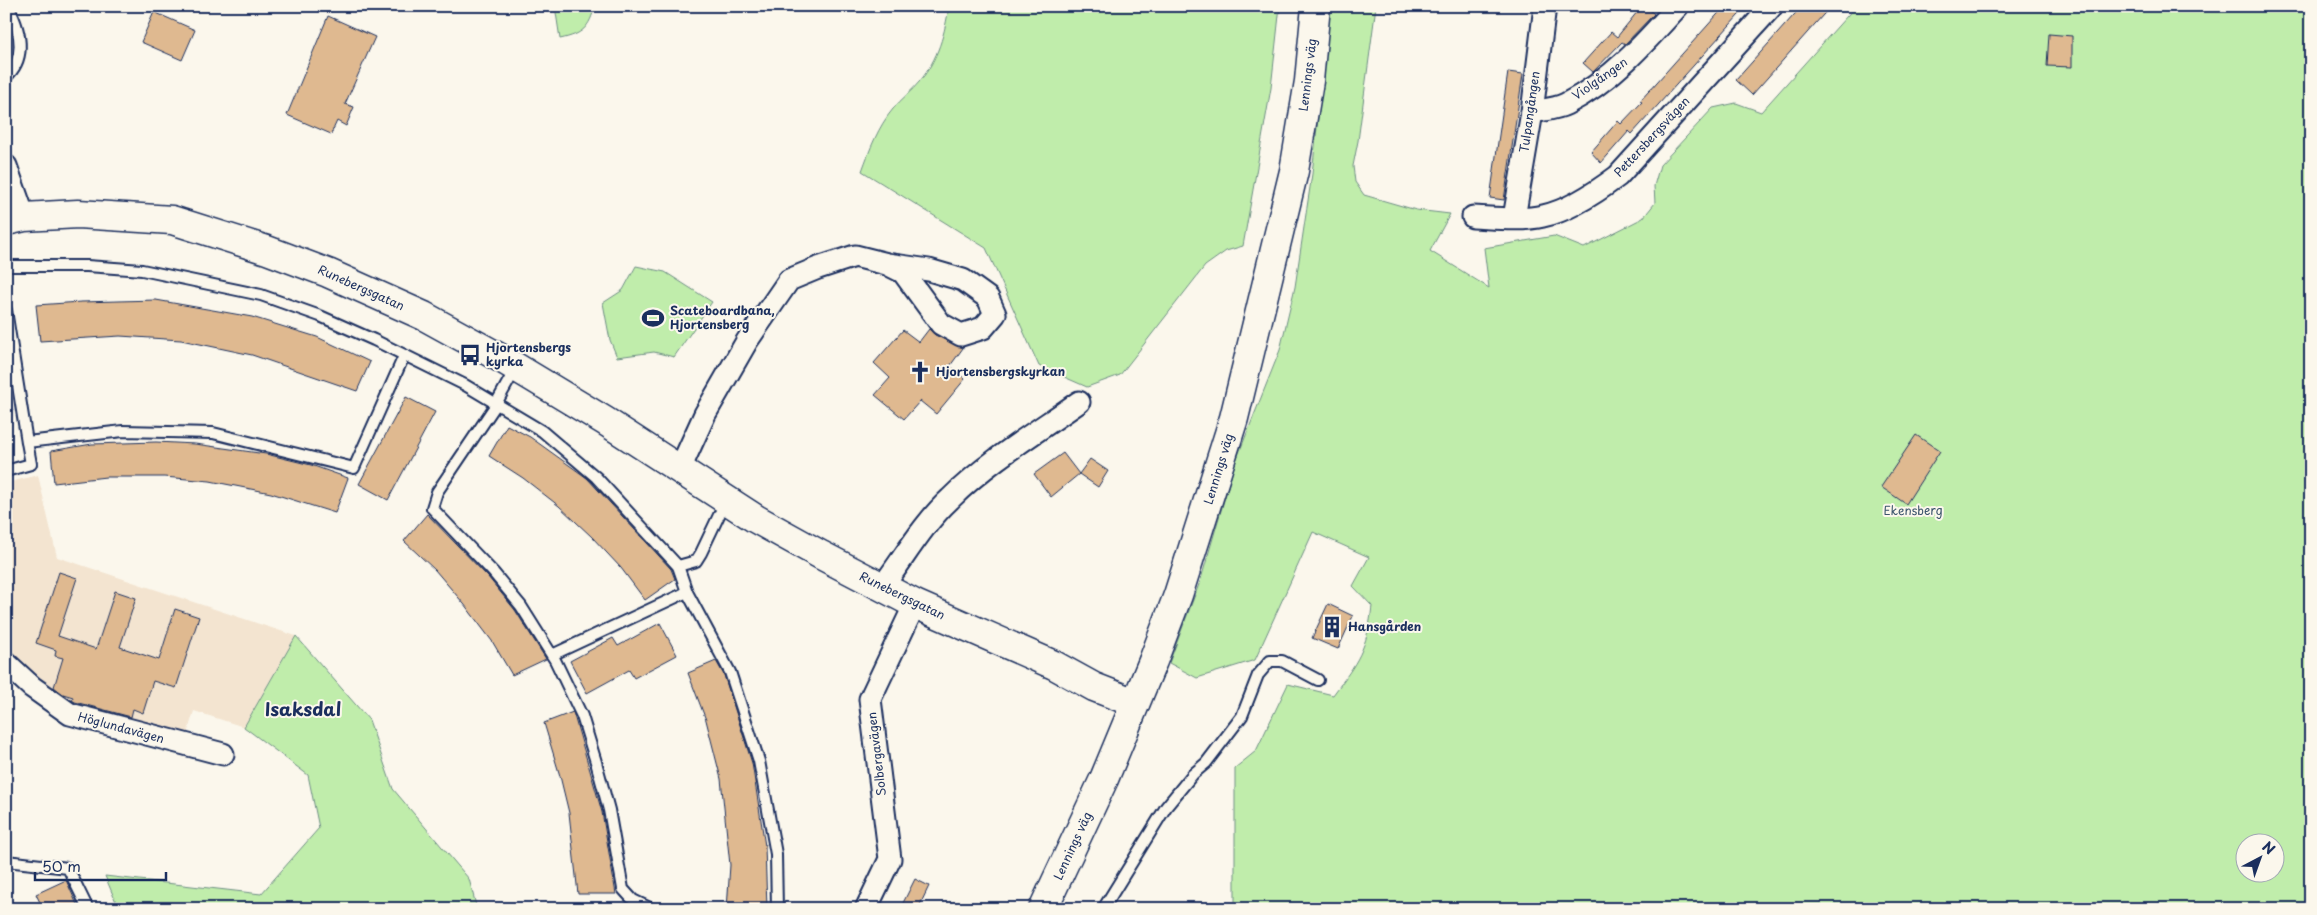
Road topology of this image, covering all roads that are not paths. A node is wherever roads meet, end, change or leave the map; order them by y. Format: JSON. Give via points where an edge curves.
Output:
{"nodes":[{"id":1,"x":8,"y":6,"type":"edge"},
{"id":2,"x":1316,"y":6,"type":"edge"},
{"id":3,"x":1545,"y":6,"type":"edge"},
{"id":4,"x":1678,"y":6,"type":"edge"},
{"id":5,"x":1772,"y":6,"type":"edge"},
{"id":6,"x":6,"y":78,"type":"edge"},
{"id":7,"x":1532,"y":112,"type":"junction"},
{"id":8,"x":6,"y":166,"type":"edge"},
{"id":9,"x":1472,"y":217,"type":"dead end"},
{"id":10,"x":1514,"y":218,"type":"junction"},
{"id":11,"x":15,"y":219,"type":"edge"},
{"id":12,"x":886,"y":264,"type":"junction"},
{"id":13,"x":6,"y":266,"type":"edge"},
{"id":14,"x":6,"y":310,"type":"edge"},
{"id":15,"x":404,"y":356,"type":"junction"},
{"id":16,"x":517,"y":368,"type":"junction"},
{"id":17,"x":1079,"y":402,"type":"dead end"},
{"id":18,"x":497,"y":403,"type":"junction"},
{"id":19,"x":27,"y":442,"type":"junction"},
{"id":20,"x":6,"y":471,"type":"edge"},
{"id":21,"x":679,"y":471,"type":"junction"},
{"id":22,"x":720,"y":513,"type":"dead end"},
{"id":23,"x":678,"y":566,"type":"junction"},
{"id":24,"x":882,"y":587,"type":"junction"},
{"id":25,"x":687,"y":592,"type":"junction"},
{"id":26,"x":915,"y":604,"type":"junction"},
{"id":27,"x":552,"y":656,"type":"junction"},
{"id":28,"x":6,"y":663,"type":"edge"},
{"id":29,"x":1318,"y":680,"type":"dead end"},
{"id":30,"x":1135,"y":703,"type":"junction"},
{"id":31,"x":222,"y":754,"type":"dead end"},
{"id":32,"x":6,"y":861,"type":"edge"},
{"id":33,"x":88,"y":909,"type":"edge"},
{"id":34,"x":652,"y":909,"type":"edge"},
{"id":35,"x":777,"y":909,"type":"edge"},
{"id":36,"x":866,"y":909,"type":"edge"},
{"id":37,"x":1043,"y":909,"type":"edge"},
{"id":38,"x":1103,"y":909,"type":"edge"}],
"edges":[{"from":1,"to":6,"type":"lane","via":[[22,43],[18,58]]},
{"from":2,"to":30,"type":"street","name":"Lennings väg","via":[[1309,81],[1294,171],[1234,418],[1178,595]]},
{"from":3,"to":7,"type":"street","name":"Tulpangången"},
{"from":4,"to":7,"type":"street","name":"Violgången","via":[[1614,73],[1564,104]]},
{"from":5,"to":10,"type":"street","name":"Pettersbergsvägen","via":[[1618,176],[1594,193],[1543,216]]},
{"from":7,"to":10,"type":"street","name":"Tulpangången"},
{"from":8,"to":11,"type":"street"},
{"from":9,"to":10,"type":"street","name":"Pettersbergsvägen"},
{"from":11,"to":16,"type":"street","name":"Runebergsgatan","via":[[78,214],[172,220],[336,276],[424,316]]},
{"from":12,"to":12,"type":"street","via":[[903,272],[941,324],[961,335],[983,328],[995,314],[988,298],[963,280],[929,270]]},
{"from":12,"to":21,"type":"street","via":[[855,256],[788,280],[747,341],[705,414]]},
{"from":13,"to":15,"type":"lane","via":[[142,270],[224,286],[320,316]]},
{"from":14,"to":19,"type":"lane"},
{"from":15,"to":18,"type":"lane","via":[[465,384]]},
{"from":15,"to":19,"type":"lane","via":[[354,468],[213,433],[124,431]]},
{"from":16,"to":18,"type":"lane"},
{"from":16,"to":21,"type":"street","name":"Runebergsgatan"},
{"from":17,"to":24,"type":"street","via":[[985,466],[948,500]]},
{"from":18,"to":23,"type":"lane","via":[[542,431],[596,477]]},
{"from":18,"to":27,"type":"lane","via":[[437,492],[432,508],[521,606]]},
{"from":19,"to":20,"type":"lane","via":[[32,464]]},
{"from":21,"to":24,"type":"street","name":"Runebergsgatan","via":[[756,519]]},
{"from":22,"to":23,"type":"lane","via":[[696,561]]},
{"from":23,"to":25,"type":"lane"},
{"from":24,"to":26,"type":"street","name":"Runebergsgatan"},
{"from":25,"to":27,"type":"lane"},
{"from":25,"to":35,"type":"lane","via":[[730,672],[759,762],[776,854]]},
{"from":26,"to":30,"type":"street","name":"Runebergsgatan"},
{"from":26,"to":36,"type":"street","name":"Solbergavägen","via":[[870,698],[890,859]]},
{"from":27,"to":34,"type":"lane","via":[[588,734],[609,810],[623,889],[633,900]]},
{"from":28,"to":31,"type":"street","name":"Höglundavägen","via":[[32,687],[70,714]]},
{"from":29,"to":38,"type":"lane","via":[[1282,661],[1270,661],[1258,676],[1242,716],[1166,807]]},
{"from":30,"to":37,"type":"street","name":"Lennings väg","via":[[1104,779]]},
{"from":32,"to":33,"type":"lane","via":[[68,868]]}]}
